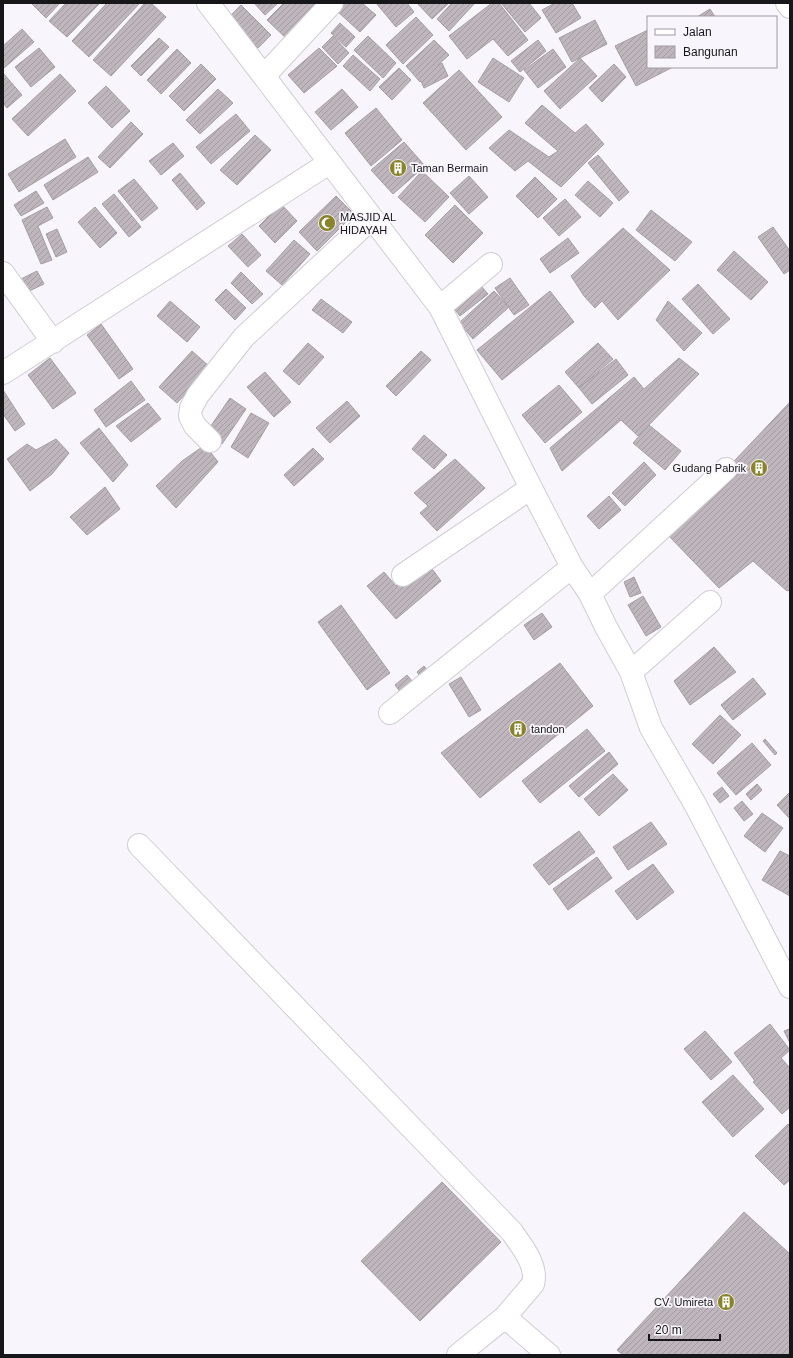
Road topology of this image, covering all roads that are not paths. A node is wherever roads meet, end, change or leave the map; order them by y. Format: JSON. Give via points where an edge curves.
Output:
{"nodes":[{"id":1,"x":208,"y":3,"type":"edge"},
{"id":2,"x":332,"y":3,"type":"edge"},
{"id":3,"x":787,"y":3,"type":"edge"},
{"id":4,"x":790,"y":7,"type":"edge"},
{"id":5,"x":264,"y":76,"type":"junction"},
{"id":6,"x":329,"y":163,"type":"junction"},
{"id":7,"x":372,"y":218,"type":"junction"},
{"id":8,"x":491,"y":264,"type":"dead end"},
{"id":9,"x":3,"y":273,"type":"edge"},
{"id":10,"x":440,"y":307,"type":"junction"},
{"id":11,"x":53,"y":342,"type":"junction"},
{"id":12,"x":3,"y":373,"type":"edge"},
{"id":13,"x":210,"y":441,"type":"dead end"},
{"id":14,"x":726,"y":469,"type":"dead end"},
{"id":15,"x":531,"y":488,"type":"junction"},
{"id":16,"x":572,"y":567,"type":"junction"},
{"id":17,"x":403,"y":575,"type":"dead end"},
{"id":18,"x":590,"y":594,"type":"junction"},
{"id":19,"x":710,"y":602,"type":"dead end"},
{"id":20,"x":631,"y":672,"type":"junction"},
{"id":21,"x":390,"y":713,"type":"dead end"},
{"id":22,"x":139,"y":845,"type":"dead end"},
{"id":23,"x":790,"y":987,"type":"edge"},
{"id":24,"x":505,"y":1317,"type":"junction"},
{"id":25,"x":458,"y":1355,"type":"edge"},
{"id":26,"x":549,"y":1355,"type":"edge"}],
"edges":[{"from":1,"to":5,"type":"street"},
{"from":2,"to":5,"type":"street"},
{"from":3,"to":4,"type":"street"},
{"from":5,"to":6,"type":"street"},
{"from":6,"to":7,"type":"street"},
{"from":6,"to":11,"type":"street"},
{"from":7,"to":10,"type":"street"},
{"from":7,"to":13,"type":"street","via":[[244,337],[198,395],[190,416],[195,426]]},
{"from":8,"to":10,"type":"street"},
{"from":9,"to":11,"type":"street"},
{"from":10,"to":15,"type":"street"},
{"from":11,"to":12,"type":"street"},
{"from":14,"to":18,"type":"street"},
{"from":15,"to":16,"type":"street"},
{"from":15,"to":17,"type":"street"},
{"from":16,"to":18,"type":"street"},
{"from":16,"to":21,"type":"street"},
{"from":18,"to":20,"type":"street"},
{"from":19,"to":20,"type":"street"},
{"from":20,"to":23,"type":"street","via":[[651,728],[696,804]]},
{"from":22,"to":24,"type":"street","via":[[512,1232],[527,1254],[534,1279],[533,1284]]},
{"from":24,"to":25,"type":"street"},
{"from":24,"to":26,"type":"street"}]}
